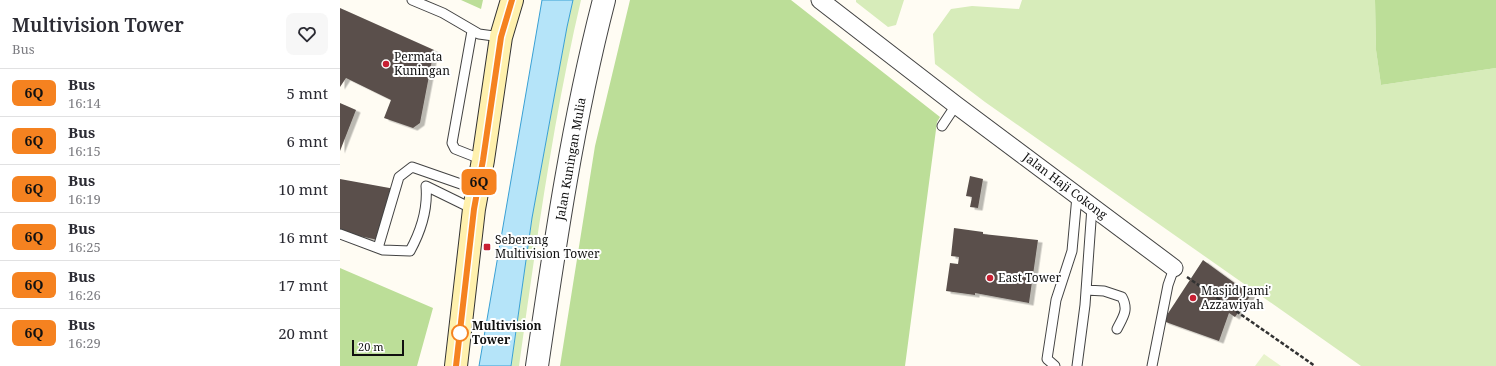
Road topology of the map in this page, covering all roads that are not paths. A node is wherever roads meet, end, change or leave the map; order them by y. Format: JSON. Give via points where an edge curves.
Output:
{"nodes":[{"id":1,"x":412,"y":0,"type":"edge"},
{"id":2,"x":512,"y":0,"type":"edge"},
{"id":3,"x":604,"y":0,"type":"edge"},
{"id":4,"x":826,"y":2,"type":"edge"},
{"id":5,"x":472,"y":31,"type":"junction"},
{"id":6,"x":501,"y":37,"type":"junction"},
{"id":7,"x":956,"y":105,"type":"junction"},
{"id":8,"x":942,"y":126,"type":"dead end"},
{"id":9,"x":483,"y":160,"type":"junction"},
{"id":10,"x":423,"y":170,"type":"junction"},
{"id":11,"x":426,"y":186,"type":"junction"},
{"id":12,"x":1077,"y":196,"type":"junction"},
{"id":13,"x":476,"y":200,"type":"junction"},
{"id":14,"x":1092,"y":207,"type":"junction"},
{"id":15,"x":340,"y":234,"type":"edge"},
{"id":16,"x":378,"y":248,"type":"junction"},
{"id":17,"x":1174,"y":268,"type":"joint"},
{"id":18,"x":1086,"y":290,"type":"junction"},
{"id":19,"x":1117,"y":329,"type":"dead end"},
{"id":20,"x":456,"y":366,"type":"edge"},
{"id":21,"x":537,"y":366,"type":"edge"},
{"id":22,"x":1055,"y":366,"type":"edge"},
{"id":23,"x":1077,"y":366,"type":"edge"},
{"id":24,"x":1152,"y":366,"type":"edge"}],
"edges":[{"from":1,"to":5,"type":"lane","via":[[443,13]]},
{"from":2,"to":6,"type":"main road"},
{"from":3,"to":21,"type":"street","name":"Jalan Kuningan Mulia","via":[[589,58],[556,241]]},
{"from":4,"to":7,"type":"street","name":"Jalan Haji Cokong"},
{"from":5,"to":6,"type":"lane"},
{"from":5,"to":9,"type":"lane","via":[[452,143],[455,149]]},
{"from":6,"to":9,"type":"main road"},
{"from":7,"to":8,"type":"lane"},
{"from":7,"to":12,"type":"street","name":"Jalan Haji Cokong"},
{"from":9,"to":13,"type":"main road"},
{"from":10,"to":11,"type":"lane"},
{"from":10,"to":13,"type":"lane"},
{"from":10,"to":16,"type":"lane","via":[[412,167],[399,177]]},
{"from":11,"to":13,"type":"lane"},
{"from":11,"to":16,"type":"lane","via":[[427,198],[420,233],[410,251]]},
{"from":12,"to":14,"type":"street","name":"Jalan Haji Cokong"},
{"from":12,"to":22,"type":"lane","via":[[1072,251],[1056,300],[1047,359]]},
{"from":13,"to":20,"type":"main road"},
{"from":14,"to":17,"type":"street","name":"Jalan Haji Cokong"},
{"from":14,"to":18,"type":"lane"},
{"from":15,"to":16,"type":"lane"},
{"from":17,"to":24,"type":"lane"},
{"from":18,"to":19,"type":"lane","via":[[1104,291],[1122,298],[1126,311]]},
{"from":18,"to":23,"type":"lane"}]}
